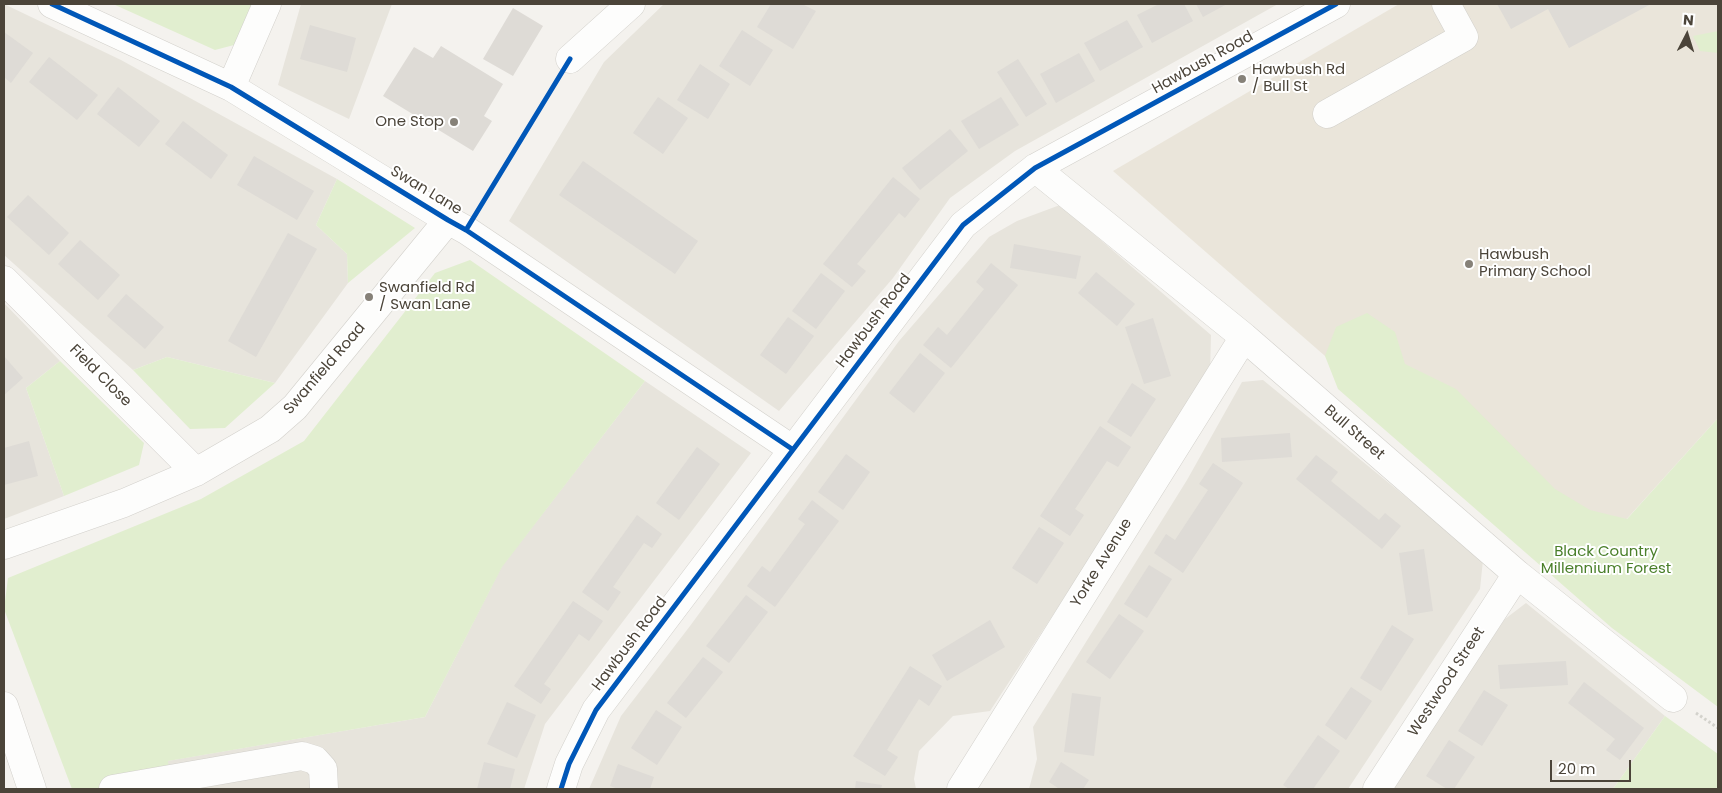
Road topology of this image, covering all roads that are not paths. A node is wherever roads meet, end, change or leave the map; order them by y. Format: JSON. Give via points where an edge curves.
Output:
{"nodes":[{"id":1,"x":52,"y":4,"type":"edge"},
{"id":2,"x":267,"y":4,"type":"edge"},
{"id":3,"x":631,"y":4,"type":"edge"},
{"id":4,"x":1336,"y":4,"type":"edge"},
{"id":5,"x":1446,"y":4,"type":"edge"},
{"id":6,"x":570,"y":59,"type":"dead end"},
{"id":7,"x":231,"y":87,"type":"junction"},
{"id":8,"x":1327,"y":114,"type":"dead end"},
{"id":9,"x":1035,"y":168,"type":"junction"},
{"id":10,"x":448,"y":220,"type":"junction"},
{"id":11,"x":4,"y":280,"type":"edge"},
{"id":12,"x":1244,"y":337,"type":"junction"},
{"id":13,"x":792,"y":449,"type":"junction"},
{"id":14,"x":196,"y":472,"type":"junction"},
{"id":15,"x":4,"y":545,"type":"edge"},
{"id":16,"x":1518,"y":574,"type":"junction"},
{"id":17,"x":1673,"y":698,"type":"dead end"},
{"id":18,"x":4,"y":706,"type":"edge"},
{"id":19,"x":32,"y":789,"type":"edge"},
{"id":20,"x":113,"y":789,"type":"edge"},
{"id":21,"x":324,"y":789,"type":"edge"},
{"id":22,"x":561,"y":789,"type":"edge"},
{"id":23,"x":961,"y":789,"type":"edge"},
{"id":24,"x":1377,"y":789,"type":"edge"}],
"edges":[{"from":1,"to":7,"type":"street","name":"Swan Lane"},
{"from":2,"to":7,"type":"street"},
{"from":3,"to":6,"type":"street"},
{"from":4,"to":9,"type":"street","name":"Hawbush Road"},
{"from":5,"to":8,"type":"street","via":[[1464,37]]},
{"from":7,"to":10,"type":"street","name":"Swan Lane"},
{"from":9,"to":12,"type":"street","name":"Bull Street"},
{"from":9,"to":13,"type":"street","name":"Hawbush Road","via":[[963,225]]},
{"from":10,"to":13,"type":"street","name":"Swan Lane"},
{"from":10,"to":14,"type":"street","name":"Swanfield Road","via":[[295,407],[270,429]]},
{"from":11,"to":14,"type":"street","name":"Field Close"},
{"from":12,"to":16,"type":"street","name":"Bull Street"},
{"from":12,"to":23,"type":"street","name":"Yorke Avenue"},
{"from":13,"to":22,"type":"street","name":"Hawbush Road","via":[[596,710],[569,764]]},
{"from":14,"to":15,"type":"street","name":"Swanfield Road","via":[[124,503]]},
{"from":16,"to":17,"type":"street","name":"Bull Street"},
{"from":16,"to":24,"type":"street","name":"Westwood Street"},
{"from":18,"to":19,"type":"street"},
{"from":20,"to":21,"type":"street","via":[[302,756],[315,760],[323,769]]}]}
